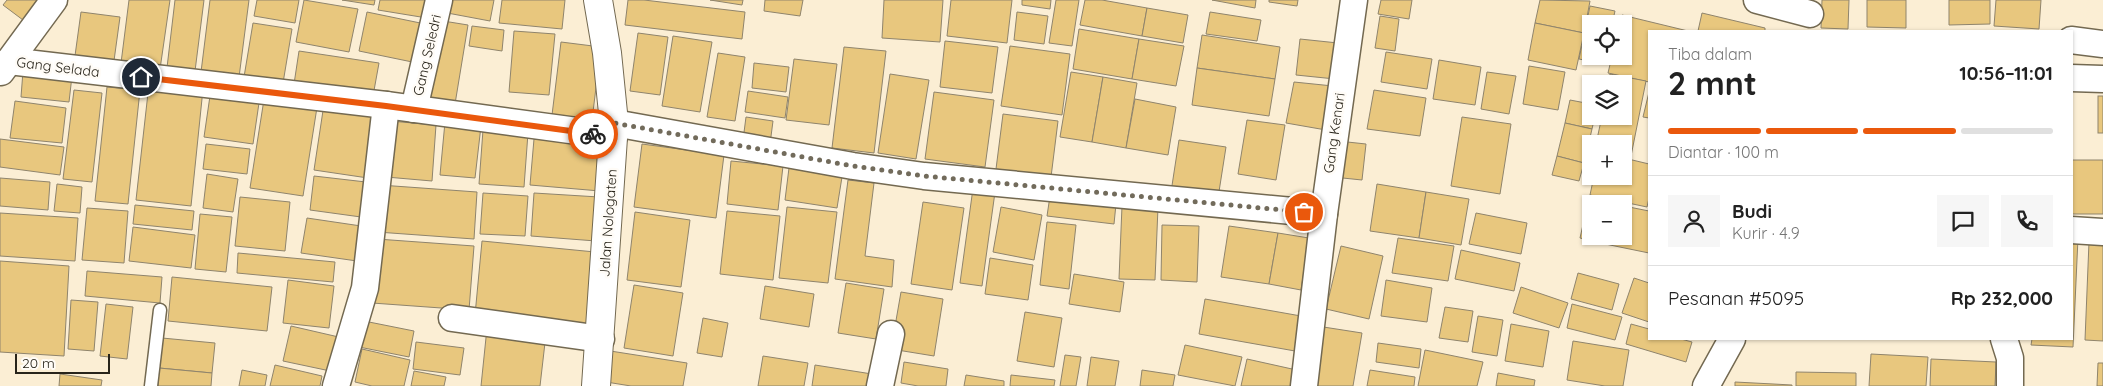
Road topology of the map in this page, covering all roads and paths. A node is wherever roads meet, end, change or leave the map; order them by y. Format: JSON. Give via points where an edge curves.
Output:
{"nodes":[{"id":1,"x":54,"y":0,"type":"edge"},
{"id":2,"x":439,"y":0,"type":"edge"},
{"id":3,"x":598,"y":0,"type":"edge"},
{"id":4,"x":1354,"y":0,"type":"edge"},
{"id":5,"x":1757,"y":0,"type":"edge"},
{"id":6,"x":1810,"y":15,"type":"edge"},
{"id":7,"x":2073,"y":40,"type":"edge"},
{"id":8,"x":2103,"y":44,"type":"edge"},
{"id":9,"x":4,"y":67,"type":"edge"},
{"id":10,"x":2073,"y":78,"type":"edge"},
{"id":11,"x":2103,"y":79,"type":"edge"},
{"id":12,"x":386,"y":106,"type":"junction"},
{"id":13,"x":414,"y":109,"type":"junction"},
{"id":14,"x":614,"y":130,"type":"junction"},
{"id":15,"x":1324,"y":214,"type":"junction"},
{"id":16,"x":2073,"y":230,"type":"edge"},
{"id":17,"x":2103,"y":232,"type":"edge"},
{"id":18,"x":160,"y":310,"type":"dead end"},
{"id":19,"x":452,"y":318,"type":"dead end"},
{"id":20,"x":891,"y":334,"type":"dead end"},
{"id":21,"x":600,"y":338,"type":"junction"},
{"id":22,"x":1731,"y":340,"type":"edge"},
{"id":23,"x":2004,"y":340,"type":"edge"},
{"id":24,"x":151,"y":386,"type":"edge"},
{"id":25,"x":336,"y":386,"type":"edge"},
{"id":26,"x":596,"y":386,"type":"edge"},
{"id":27,"x":880,"y":386,"type":"edge"},
{"id":28,"x":1304,"y":386,"type":"edge"},
{"id":29,"x":1706,"y":386,"type":"edge"},
{"id":30,"x":2010,"y":386,"type":"edge"}],
"edges":[{"from":1,"to":9,"type":"street"},
{"from":2,"to":13,"type":"street","name":"Gang Seledri"},
{"from":3,"to":14,"type":"main road","name":"Jalan Nologaten"},
{"from":4,"to":15,"type":"street","name":"Gang Kenari"},
{"from":5,"to":6,"type":"street"},
{"from":7,"to":8,"type":"street"},
{"from":9,"to":12,"type":"street","name":"Gang Selada"},
{"from":10,"to":11,"type":"street"},
{"from":12,"to":13,"type":"street","name":"Gang Selada"},
{"from":12,"to":25,"type":"street","via":[[365,288]]},
{"from":13,"to":14,"type":"street","name":"Gang Selada"},
{"from":14,"to":15,"type":"street","name":"Gang Selada","via":[[924,176]]},
{"from":14,"to":21,"type":"main road","name":"Jalan Nologaten"},
{"from":15,"to":28,"type":"street","name":"Gang Kenari"},
{"from":16,"to":17,"type":"street"},
{"from":18,"to":24,"type":"lane"},
{"from":19,"to":21,"type":"street"},
{"from":20,"to":27,"type":"street"},
{"from":21,"to":26,"type":"main road","name":"Jalan Nologaten"},
{"from":22,"to":29,"type":"street"},
{"from":23,"to":30,"type":"street","via":[[2010,358]]}]}
